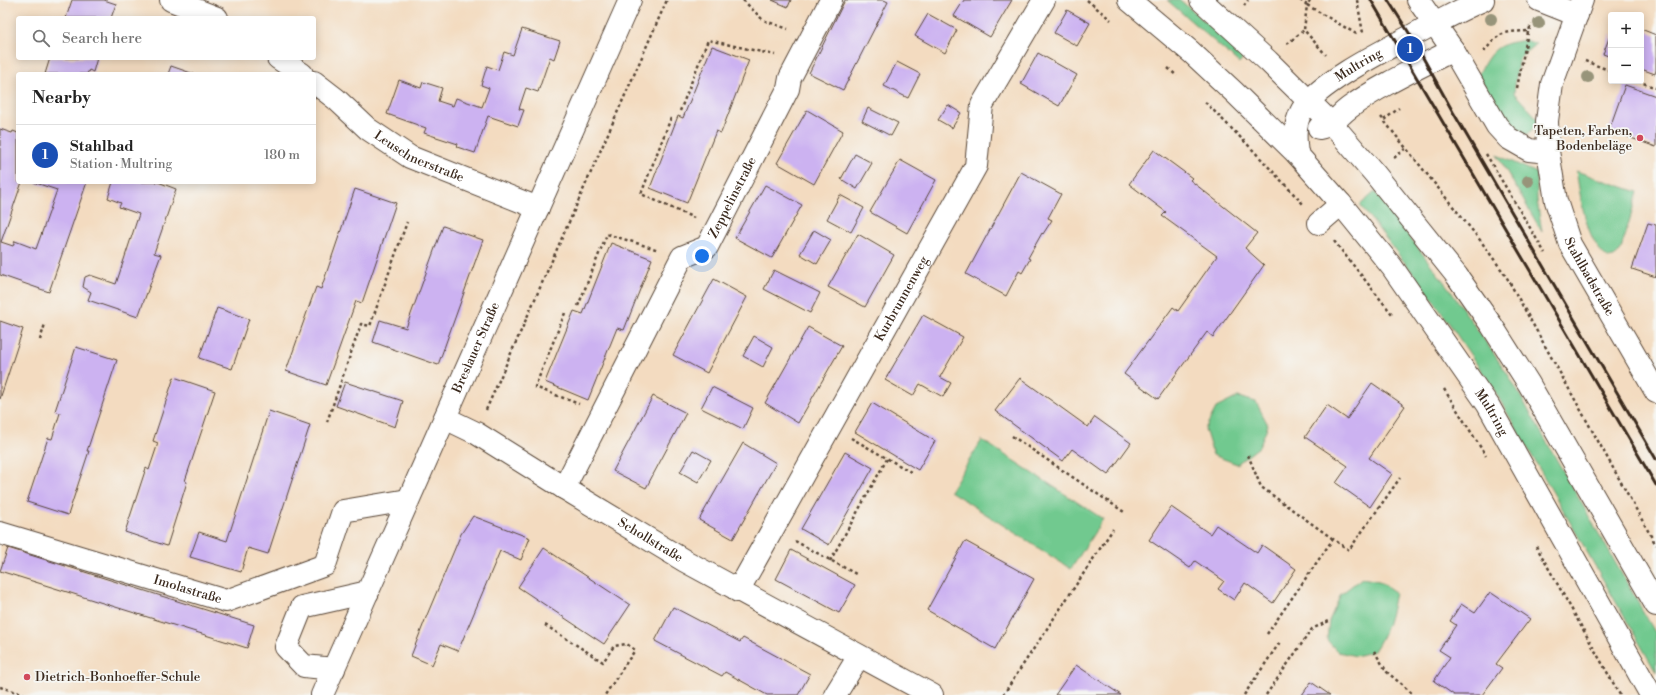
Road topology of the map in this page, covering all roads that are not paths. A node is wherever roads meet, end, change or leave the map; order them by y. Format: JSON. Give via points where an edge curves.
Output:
{"nodes":[{"id":1,"x":171,"y":0,"type":"edge"},
{"id":2,"x":630,"y":0,"type":"edge"},
{"id":3,"x":831,"y":0,"type":"edge"},
{"id":4,"x":1044,"y":0,"type":"edge"},
{"id":5,"x":1129,"y":0,"type":"edge"},
{"id":6,"x":1200,"y":0,"type":"edge"},
{"id":7,"x":1418,"y":0,"type":"edge"},
{"id":8,"x":1483,"y":0,"type":"edge"},
{"id":9,"x":1580,"y":7,"type":"edge"},
{"id":10,"x":1536,"y":9,"type":"edge"},
{"id":11,"x":212,"y":16,"type":"edge"},
{"id":12,"x":1435,"y":24,"type":"junction"},
{"id":13,"x":1453,"y":50,"type":"junction"},
{"id":14,"x":281,"y":60,"type":"edge"},
{"id":15,"x":299,"y":72,"type":"edge"},
{"id":16,"x":316,"y":84,"type":"edge"},
{"id":17,"x":1235,"y":93,"type":"junction"},
{"id":18,"x":1309,"y":101,"type":"junction"},
{"id":19,"x":1297,"y":123,"type":"junction"},
{"id":20,"x":1332,"y":124,"type":"junction"},
{"id":21,"x":1548,"y":151,"type":"junction"},
{"id":22,"x":1297,"y":154,"type":"junction"},
{"id":23,"x":1341,"y":204,"type":"junction"},
{"id":24,"x":538,"y":208,"type":"junction"},
{"id":25,"x":1319,"y":223,"type":"road end"},
{"id":26,"x":1650,"y":369,"type":"edge"},
{"id":27,"x":1656,"y":392,"type":"edge"},
{"id":28,"x":445,"y":418,"type":"junction"},
{"id":29,"x":564,"y":488,"type":"junction"},
{"id":30,"x":408,"y":500,"type":"junction"},
{"id":31,"x":0,"y":533,"type":"edge"},
{"id":32,"x":738,"y":590,"type":"junction"},
{"id":33,"x":368,"y":592,"type":"junction"},
{"id":34,"x":1656,"y":605,"type":"edge"},
{"id":35,"x":859,"y":656,"type":"junction"},
{"id":36,"x":334,"y":669,"type":"junction"},
{"id":37,"x":322,"y":695,"type":"edge"},
{"id":38,"x":835,"y":695,"type":"edge"},
{"id":39,"x":932,"y":695,"type":"edge"},
{"id":40,"x":1651,"y":695,"type":"edge"}],
"edges":[{"from":1,"to":11,"type":"street"},
{"from":2,"to":24,"type":"street","name":"Breslauer Straße"},
{"from":3,"to":29,"type":"street","name":"Zeppelinstraße","via":[[707,247],[682,257]]},
{"from":4,"to":32,"type":"street","name":"Kurbrunnenweg","via":[[982,105],[976,166]]},
{"from":5,"to":17,"type":"street","name":"Multring"},
{"from":6,"to":18,"type":"street"},
{"from":7,"to":12,"type":"street"},
{"from":8,"to":12,"type":"street","name":"Multring"},
{"from":9,"to":10,"type":"street"},
{"from":9,"to":21,"type":"street","name":"Stahlbadstraße","via":[[1552,84],[1547,121]]},
{"from":12,"to":13,"type":"street"},
{"from":12,"to":18,"type":"street","name":"Multring","via":[[1345,73]]},
{"from":13,"to":20,"type":"street","via":[[1365,97]]},
{"from":13,"to":21,"type":"street","via":[[1497,126],[1508,138],[1529,150]]},
{"from":14,"to":15,"type":"street"},
{"from":16,"to":24,"type":"street","name":"Leuschnerstraße","via":[[368,129],[410,157]]},
{"from":17,"to":19,"type":"street","name":"Multring"},
{"from":17,"to":22,"type":"street","name":"Multring"},
{"from":18,"to":19,"type":"street","name":"Multring"},
{"from":18,"to":20,"type":"street"},
{"from":19,"to":20,"type":"street","name":"Multring","via":[[1319,128]]},
{"from":19,"to":22,"type":"street","name":"Multring","via":[[1294,136]]},
{"from":20,"to":34,"type":"street","via":[[1458,276],[1492,326],[1533,390]]},
{"from":21,"to":26,"type":"street","name":"Stahlbadstraße","via":[[1556,201],[1570,244]]},
{"from":22,"to":23,"type":"street","name":"Multring"},
{"from":23,"to":25,"type":"street"},
{"from":23,"to":40,"type":"street","name":"Multring","via":[[1392,267],[1488,405]]},
{"from":24,"to":28,"type":"street","name":"Breslauer Straße"},
{"from":26,"to":27,"type":"street","name":"Stahlbadstraße"},
{"from":28,"to":29,"type":"street","name":"Schollstraße","via":[[476,433]]},
{"from":28,"to":30,"type":"street","name":"Breslauer Straße"},
{"from":29,"to":32,"type":"street","name":"Schollstraße"},
{"from":30,"to":31,"type":"street","name":"Imolastraße","via":[[343,511],[325,565],[226,601]]},
{"from":30,"to":33,"type":"street","name":"Breslauer Straße"},
{"from":32,"to":35,"type":"street","name":"Schollstraße"},
{"from":33,"to":36,"type":"street","name":"Breslauer Straße"},
{"from":33,"to":36,"type":"street","via":[[302,608],[286,647],[304,666]]},
{"from":35,"to":38,"type":"street"},
{"from":35,"to":39,"type":"street","name":"Schollstraße"},
{"from":36,"to":37,"type":"street","name":"Breslauer Straße"}]}
